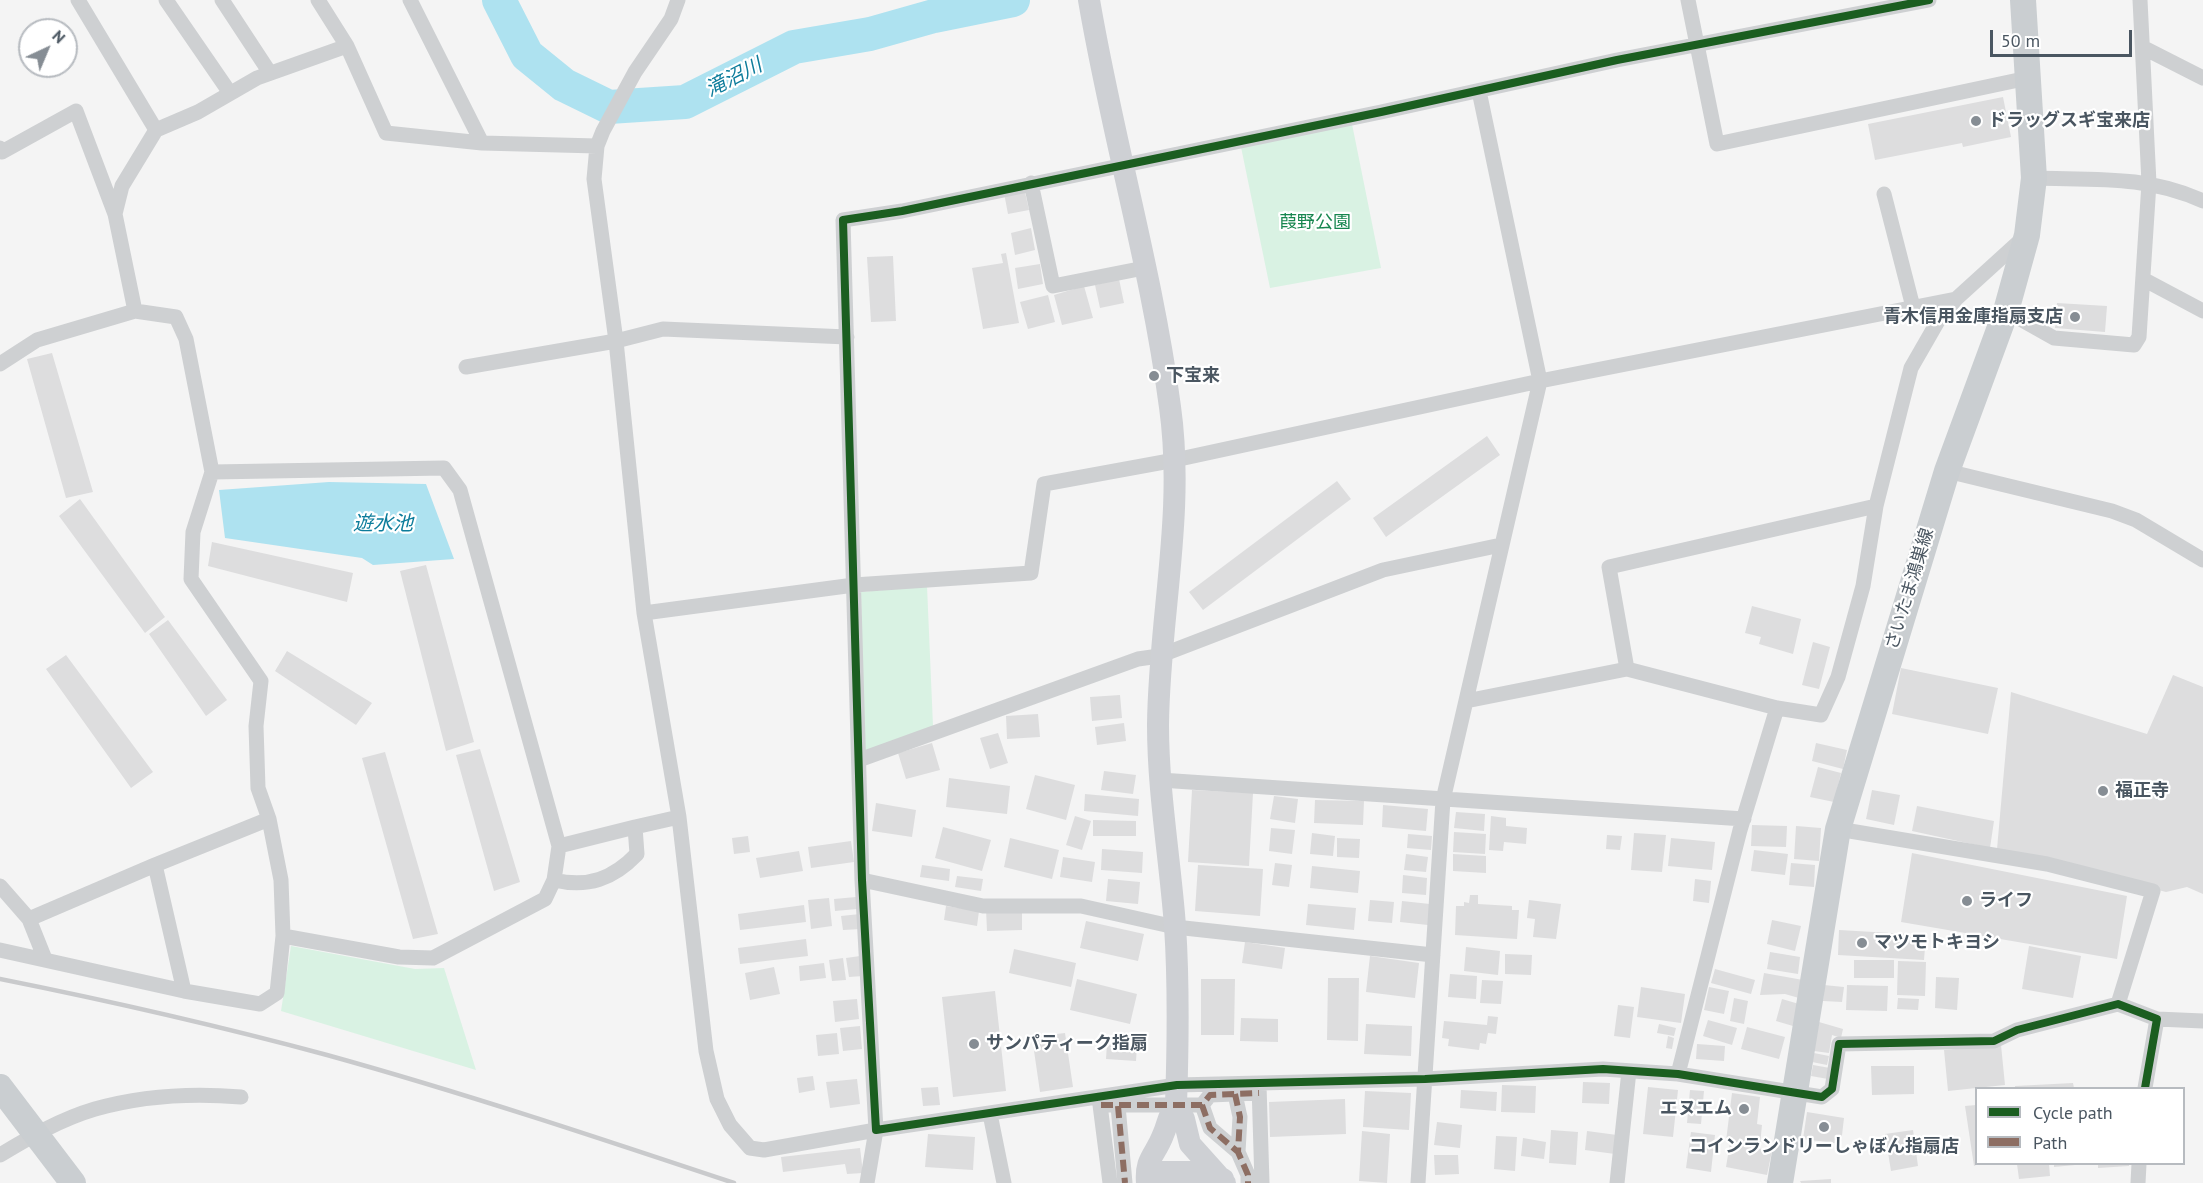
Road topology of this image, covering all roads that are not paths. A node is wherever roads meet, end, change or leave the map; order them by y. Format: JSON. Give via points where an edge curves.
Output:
{"nodes":[{"id":1,"x":78,"y":0,"type":"edge"},
{"id":2,"x":166,"y":0,"type":"edge"},
{"id":3,"x":222,"y":0,"type":"edge"},
{"id":4,"x":318,"y":0,"type":"edge"},
{"id":5,"x":410,"y":0,"type":"edge"},
{"id":6,"x":678,"y":0,"type":"edge"},
{"id":7,"x":1688,"y":0,"type":"edge"},
{"id":8,"x":1929,"y":0,"type":"edge"},
{"id":9,"x":2023,"y":0,"type":"edge"},
{"id":10,"x":2140,"y":0,"type":"edge"},
{"id":11,"x":1089,"y":2,"type":"edge"},
{"id":12,"x":1699,"y":45,"type":"junction"},
{"id":13,"x":347,"y":46,"type":"junction"},
{"id":14,"x":2144,"y":48,"type":"junction"},
{"id":15,"x":270,"y":73,"type":"junction"},
{"id":16,"x":2028,"y":78,"type":"junction"},
{"id":17,"x":2203,"y":78,"type":"edge"},
{"id":18,"x":1479,"y":91,"type":"junction"},
{"id":19,"x":230,"y":93,"type":"junction"},
{"id":20,"x":156,"y":130,"type":"junction"},
{"id":21,"x":482,"y":143,"type":"junction"},
{"id":22,"x":597,"y":146,"type":"junction"},
{"id":23,"x":1,"y":151,"type":"edge"},
{"id":24,"x":1122,"y":163,"type":"junction"},
{"id":25,"x":2034,"y":178,"type":"junction"},
{"id":26,"x":1031,"y":183,"type":"junction"},
{"id":27,"x":2149,"y":183,"type":"junction"},
{"id":28,"x":1884,"y":194,"type":"dead end"},
{"id":29,"x":2203,"y":201,"type":"edge"},
{"id":30,"x":115,"y":214,"type":"junction"},
{"id":31,"x":2026,"y":235,"type":"junction"},
{"id":32,"x":1144,"y":267,"type":"junction"},
{"id":33,"x":2144,"y":279,"type":"junction"},
{"id":34,"x":1956,"y":299,"type":"junction"},
{"id":35,"x":1913,"y":307,"type":"junction"},
{"id":36,"x":135,"y":311,"type":"junction"},
{"id":37,"x":2006,"y":311,"type":"junction"},
{"id":38,"x":2203,"y":311,"type":"edge"},
{"id":39,"x":847,"y":337,"type":"junction"},
{"id":40,"x":616,"y":341,"type":"junction"},
{"id":41,"x":0,"y":364,"type":"edge"},
{"id":42,"x":466,"y":367,"type":"dead end"},
{"id":43,"x":1540,"y":381,"type":"junction"},
{"id":44,"x":1176,"y":460,"type":"junction"},
{"id":45,"x":1947,"y":471,"type":"junction"},
{"id":46,"x":212,"y":472,"type":"junction"},
{"id":47,"x":1876,"y":506,"type":"junction"},
{"id":48,"x":1501,"y":545,"type":"junction"},
{"id":49,"x":2203,"y":560,"type":"edge"},
{"id":50,"x":854,"y":585,"type":"junction"},
{"id":51,"x":644,"y":613,"type":"junction"},
{"id":52,"x":1159,"y":656,"type":"junction"},
{"id":53,"x":1627,"y":669,"type":"junction"},
{"id":54,"x":1466,"y":701,"type":"junction"},
{"id":55,"x":1778,"y":708,"type":"junction"},
{"id":56,"x":859,"y":760,"type":"junction"},
{"id":57,"x":1160,"y":780,"type":"junction"},
{"id":58,"x":1443,"y":800,"type":"junction"},
{"id":59,"x":679,"y":817,"type":"junction"},
{"id":60,"x":269,"y":819,"type":"junction"},
{"id":61,"x":1744,"y":819,"type":"junction"},
{"id":62,"x":634,"y":827,"type":"junction"},
{"id":63,"x":1838,"y":829,"type":"junction"},
{"id":64,"x":559,"y":846,"type":"junction"},
{"id":65,"x":155,"y":865,"type":"junction"},
{"id":66,"x":554,"y":880,"type":"junction"},
{"id":67,"x":862,"y":880,"type":"junction"},
{"id":68,"x":0,"y":886,"type":"edge"},
{"id":69,"x":29,"y":919,"type":"junction"},
{"id":70,"x":1175,"y":927,"type":"junction"},
{"id":71,"x":283,"y":936,"type":"junction"},
{"id":72,"x":0,"y":950,"type":"edge"},
{"id":73,"x":1433,"y":955,"type":"junction"},
{"id":74,"x":45,"y":959,"type":"junction"},
{"id":75,"x":184,"y":991,"type":"junction"},
{"id":76,"x":2118,"y":1004,"type":"junction"},
{"id":77,"x":2157,"y":1019,"type":"junction"},
{"id":78,"x":2203,"y":1021,"type":"edge"},
{"id":79,"x":1629,"y":1071,"type":"junction"},
{"id":80,"x":1678,"y":1074,"type":"junction"},
{"id":81,"x":1425,"y":1079,"type":"junction"},
{"id":82,"x":0,"y":1087,"type":"edge"},
{"id":83,"x":2145,"y":1087,"type":"edge"},
{"id":84,"x":1259,"y":1088,"type":"junction"},
{"id":85,"x":1794,"y":1091,"type":"junction"},
{"id":86,"x":1235,"y":1094,"type":"junction"},
{"id":87,"x":1176,"y":1095,"type":"junction"},
{"id":88,"x":241,"y":1096,"type":"dead end"},
{"id":89,"x":1100,"y":1101,"type":"junction"},
{"id":90,"x":1202,"y":1105,"type":"junction"},
{"id":91,"x":1118,"y":1106,"type":"junction"},
{"id":92,"x":990,"y":1114,"type":"junction"},
{"id":93,"x":876,"y":1130,"type":"junction"},
{"id":94,"x":36,"y":1134,"type":"junction"},
{"id":95,"x":1238,"y":1152,"type":"junction"},
{"id":96,"x":0,"y":1155,"type":"edge"},
{"id":97,"x":2139,"y":1165,"type":"edge"},
{"id":98,"x":1225,"y":1181,"type":"edge"},
{"id":99,"x":73,"y":1183,"type":"edge"},
{"id":100,"x":867,"y":1183,"type":"edge"},
{"id":101,"x":1004,"y":1183,"type":"edge"},
{"id":102,"x":1110,"y":1183,"type":"edge"},
{"id":103,"x":1125,"y":1183,"type":"edge"},
{"id":104,"x":1147,"y":1183,"type":"edge"},
{"id":105,"x":1248,"y":1183,"type":"edge"},
{"id":106,"x":1262,"y":1183,"type":"edge"},
{"id":107,"x":1418,"y":1183,"type":"edge"},
{"id":108,"x":1617,"y":1183,"type":"edge"},
{"id":109,"x":1780,"y":1183,"type":"edge"},
{"id":110,"x":2138,"y":1183,"type":"edge"}],
"edges":[{"from":1,"to":20,"type":"street"},
{"from":2,"to":19,"type":"street"},
{"from":3,"to":15,"type":"street"},
{"from":4,"to":13,"type":"street"},
{"from":5,"to":21,"type":"street"},
{"from":6,"to":22,"type":"street","via":[[671,19],[634,72]]},
{"from":7,"to":12,"type":"street"},
{"from":8,"to":12,"type":"street"},
{"from":9,"to":16,"type":"main road","name":"さいたま鴻巣線"},
{"from":10,"to":14,"type":"street"},
{"from":11,"to":24,"type":"street"},
{"from":12,"to":16,"type":"street","via":[[1717,144]]},
{"from":12,"to":18,"type":"street"},
{"from":13,"to":15,"type":"street"},
{"from":13,"to":21,"type":"street","via":[[386,133]]},
{"from":14,"to":17,"type":"street"},
{"from":14,"to":27,"type":"street"},
{"from":15,"to":19,"type":"street"},
{"from":16,"to":25,"type":"main road","name":"さいたま鴻巣線"},
{"from":18,"to":24,"type":"street"},
{"from":18,"to":43,"type":"street"},
{"from":19,"to":20,"type":"street"},
{"from":20,"to":30,"type":"street","via":[[122,186]]},
{"from":21,"to":22,"type":"street"},
{"from":22,"to":40,"type":"street","via":[[594,179]]},
{"from":23,"to":30,"type":"street","via":[[75,111]]},
{"from":24,"to":26,"type":"street"},
{"from":24,"to":32,"type":"street"},
{"from":25,"to":27,"type":"street","via":[[2118,178]]},
{"from":25,"to":31,"type":"main road","name":"さいたま鴻巣線"},
{"from":26,"to":32,"type":"street","via":[[1053,285]]},
{"from":26,"to":39,"type":"street","via":[[843,220]]},
{"from":27,"to":29,"type":"street"},
{"from":27,"to":33,"type":"street"},
{"from":28,"to":35,"type":"street"},
{"from":30,"to":36,"type":"street"},
{"from":31,"to":34,"type":"street"},
{"from":31,"to":37,"type":"main road","name":"さいたま鴻巣線"},
{"from":32,"to":44,"type":"street","via":[[1165,373]]},
{"from":33,"to":37,"type":"street","via":[[2139,337],[2134,345],[2054,338]]},
{"from":33,"to":38,"type":"street"},
{"from":34,"to":35,"type":"street"},
{"from":34,"to":47,"type":"street","via":[[1938,321],[1911,368]]},
{"from":35,"to":43,"type":"street"},
{"from":36,"to":41,"type":"street","via":[[37,340]]},
{"from":36,"to":46,"type":"street","via":[[176,317],[186,339]]},
{"from":37,"to":45,"type":"main road","name":"さいたま鴻巣線"},
{"from":39,"to":40,"type":"street","via":[[663,329]]},
{"from":39,"to":50,"type":"street"},
{"from":40,"to":42,"type":"street"},
{"from":40,"to":51,"type":"street"},
{"from":43,"to":44,"type":"street"},
{"from":43,"to":48,"type":"street"},
{"from":44,"to":50,"type":"street","via":[[1044,484],[1031,573]]},
{"from":44,"to":52,"type":"street","via":[[1172,549]]},
{"from":45,"to":49,"type":"street","via":[[2112,511],[2136,520]]},
{"from":45,"to":63,"type":"main road","name":"さいたま鴻巣線"},
{"from":46,"to":60,"type":"street","via":[[193,532],[191,579],[261,681],[256,726],[258,788]]},
{"from":46,"to":64,"type":"street","via":[[444,468],[460,490]]},
{"from":47,"to":53,"type":"street","via":[[1609,567]]},
{"from":47,"to":55,"type":"street","via":[[1863,586],[1838,677],[1821,715]]},
{"from":48,"to":52,"type":"street","via":[[1383,570]]},
{"from":48,"to":54,"type":"street"},
{"from":50,"to":51,"type":"street"},
{"from":50,"to":56,"type":"street"},
{"from":51,"to":59,"type":"street"},
{"from":52,"to":56,"type":"street","via":[[1138,659]]},
{"from":52,"to":57,"type":"street"},
{"from":53,"to":54,"type":"street"},
{"from":53,"to":55,"type":"street"},
{"from":54,"to":58,"type":"street"},
{"from":55,"to":61,"type":"street"},
{"from":56,"to":67,"type":"street"},
{"from":57,"to":58,"type":"street"},
{"from":57,"to":70,"type":"street"},
{"from":58,"to":61,"type":"street"},
{"from":58,"to":73,"type":"street"},
{"from":59,"to":62,"type":"street"},
{"from":59,"to":93,"type":"street","via":[[706,1051],[717,1099],[730,1125],[750,1148],[764,1150]]},
{"from":60,"to":65,"type":"street"},
{"from":60,"to":71,"type":"street","via":[[281,880]]},
{"from":61,"to":80,"type":"street"},
{"from":62,"to":64,"type":"street"},
{"from":62,"to":66,"type":"street","via":[[637,854],[621,870],[576,885]]},
{"from":63,"to":76,"type":"street","via":[[2047,864],[2153,891]]},
{"from":63,"to":85,"type":"main road","name":"さいたま鴻巣線"},
{"from":64,"to":66,"type":"street"},
{"from":65,"to":69,"type":"street"},
{"from":65,"to":75,"type":"street"},
{"from":66,"to":71,"type":"street","via":[[545,899],[433,958],[399,957]]},
{"from":67,"to":70,"type":"street","via":[[983,906],[1081,906]]},
{"from":67,"to":93,"type":"street"},
{"from":68,"to":69,"type":"street"},
{"from":69,"to":74,"type":"street"},
{"from":70,"to":73,"type":"street"},
{"from":70,"to":87,"type":"street"},
{"from":71,"to":75,"type":"street","via":[[278,993],[260,1004]]},
{"from":72,"to":74,"type":"street"},
{"from":73,"to":81,"type":"street"},
{"from":74,"to":75,"type":"street"},
{"from":76,"to":77,"type":"street"},
{"from":76,"to":85,"type":"street","via":[[2017,1030],[1994,1041],[1839,1044],[1833,1089],[1822,1096]]},
{"from":77,"to":78,"type":"street"},
{"from":77,"to":83,"type":"street"},
{"from":79,"to":80,"type":"street"},
{"from":79,"to":81,"type":"street","via":[[1603,1069]]},
{"from":79,"to":108,"type":"street"},
{"from":80,"to":85,"type":"street"},
{"from":81,"to":84,"type":"street"},
{"from":81,"to":107,"type":"street"},
{"from":82,"to":94,"type":"main road"},
{"from":84,"to":86,"type":"street"},
{"from":84,"to":87,"type":"street"},
{"from":84,"to":106,"type":"street"},
{"from":85,"to":109,"type":"main road","name":"さいたま鴻巣線"},
{"from":86,"to":90,"type":"street","via":[[1210,1095]]},
{"from":86,"to":95,"type":"street","via":[[1240,1117]]},
{"from":87,"to":89,"type":"street"},
{"from":87,"to":90,"type":"street"},
{"from":87,"to":91,"type":"street"},
{"from":87,"to":98,"type":"street","via":[[1190,1144]]},
{"from":87,"to":104,"type":"street","via":[[1164,1134],[1148,1161]]},
{"from":88,"to":94,"type":"street","via":[[137,1101],[95,1109]]},
{"from":89,"to":91,"type":"street"},
{"from":89,"to":92,"type":"street"},
{"from":89,"to":102,"type":"street"},
{"from":90,"to":95,"type":"street","via":[[1210,1128]]},
{"from":91,"to":103,"type":"street"},
{"from":92,"to":93,"type":"street"},
{"from":92,"to":101,"type":"street"},
{"from":93,"to":100,"type":"street"},
{"from":94,"to":96,"type":"street"},
{"from":94,"to":99,"type":"main road"},
{"from":95,"to":105,"type":"street"},
{"from":97,"to":110,"type":"street"},
{"from":98,"to":104,"type":"street","via":[[1209,1172],[1160,1172]]}]}
